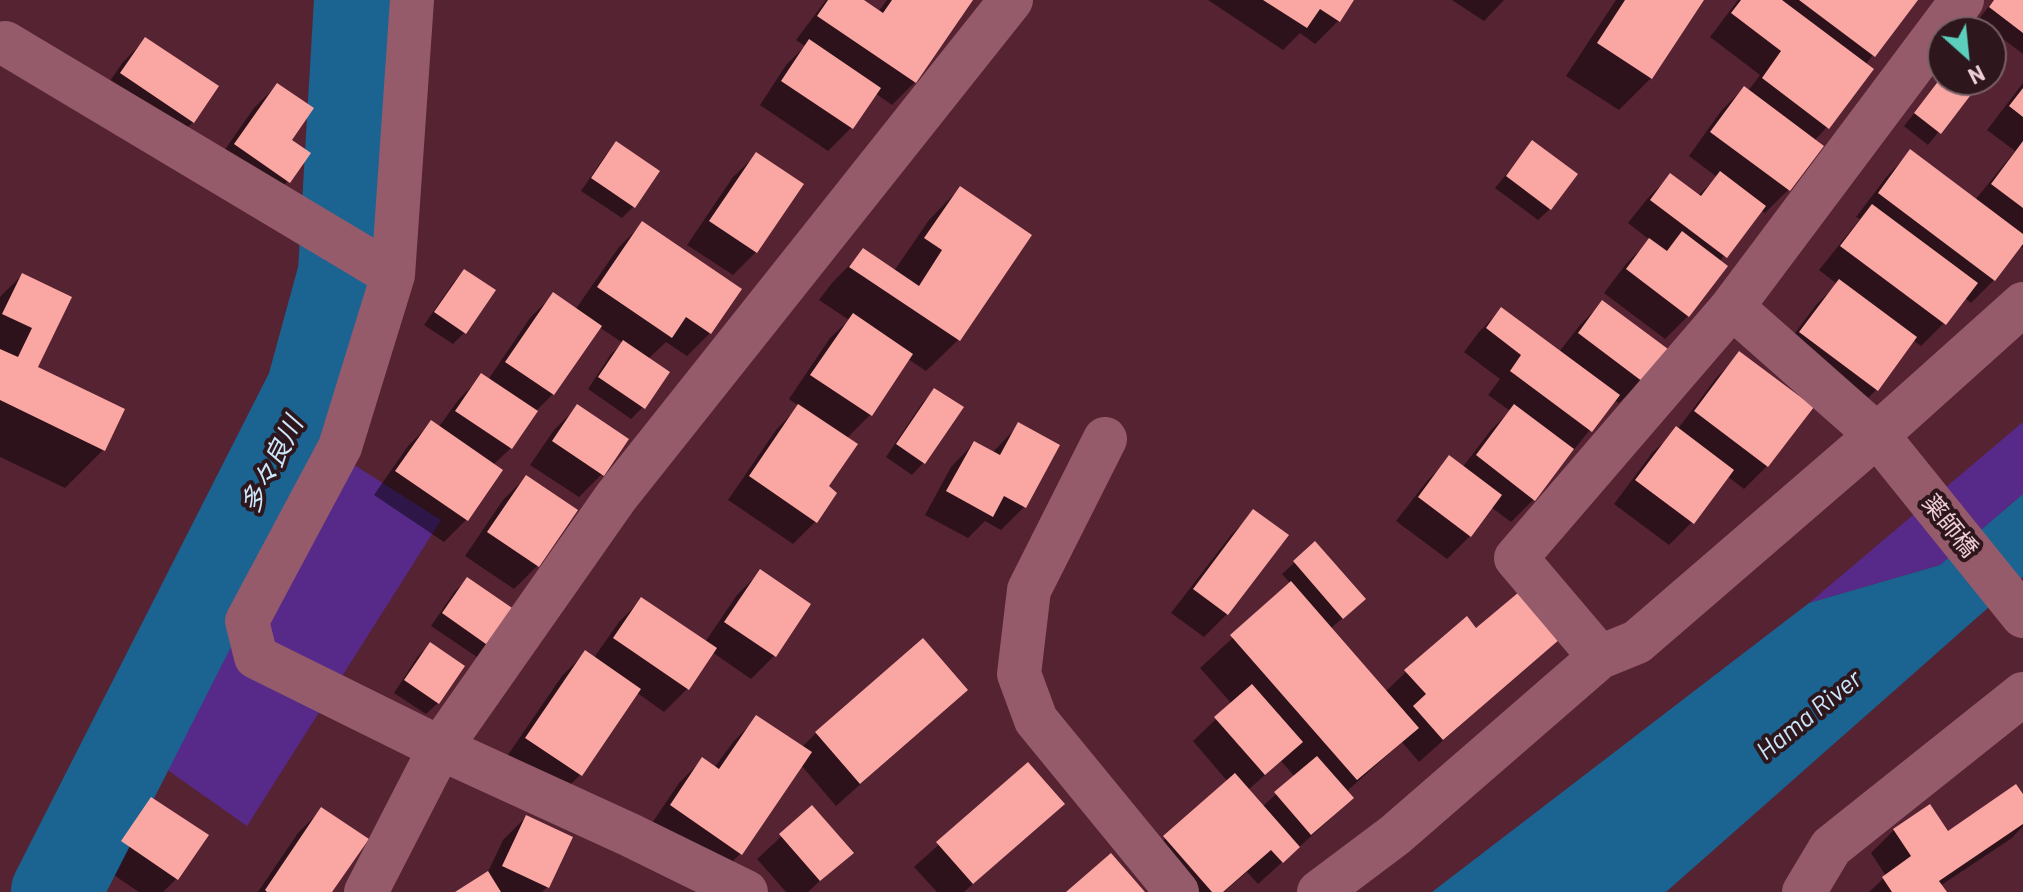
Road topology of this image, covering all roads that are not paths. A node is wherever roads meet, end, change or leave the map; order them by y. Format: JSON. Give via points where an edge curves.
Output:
{"nodes":[{"id":1,"x":412,"y":0,"type":"edge"},
{"id":2,"x":1011,"y":0,"type":"edge"},
{"id":3,"x":1962,"y":0,"type":"edge"},
{"id":4,"x":5,"y":43,"type":"dead end"},
{"id":5,"x":393,"y":275,"type":"junction"},
{"id":6,"x":2023,"y":304,"type":"edge"},
{"id":7,"x":1732,"y":307,"type":"junction"},
{"id":8,"x":1877,"y":435,"type":"junction"},
{"id":9,"x":1105,"y":439,"type":"dead end"},
{"id":10,"x":2023,"y":616,"type":"edge"},
{"id":11,"x":1600,"y":657,"type":"junction"},
{"id":12,"x":2023,"y":694,"type":"edge"},
{"id":13,"x":440,"y":748,"type":"junction"},
{"id":14,"x":366,"y":892,"type":"edge"},
{"id":15,"x":746,"y":892,"type":"edge"},
{"id":16,"x":1177,"y":892,"type":"edge"},
{"id":17,"x":1319,"y":892,"type":"edge"},
{"id":18,"x":1804,"y":892,"type":"edge"}],
"edges":[{"from":1,"to":5,"type":"street"},
{"from":2,"to":13,"type":"street","via":[[616,497]]},
{"from":3,"to":7,"type":"street"},
{"from":4,"to":5,"type":"street"},
{"from":5,"to":13,"type":"street","via":[[340,447],[247,621],[256,657]]},
{"from":6,"to":8,"type":"street"},
{"from":7,"to":8,"type":"street","name":"薬師橋"},
{"from":7,"to":11,"type":"street","via":[[1516,558]]},
{"from":8,"to":10,"type":"street","name":"薬師橋"},
{"from":8,"to":11,"type":"street","via":[[1637,642]]},
{"from":9,"to":16,"type":"street","via":[[1029,590],[1019,674],[1036,720]]},
{"from":11,"to":17,"type":"street","via":[[1395,835]]},
{"from":12,"to":18,"type":"street","via":[[1831,847]]},
{"from":13,"to":14,"type":"street"},
{"from":13,"to":15,"type":"street"}]}
